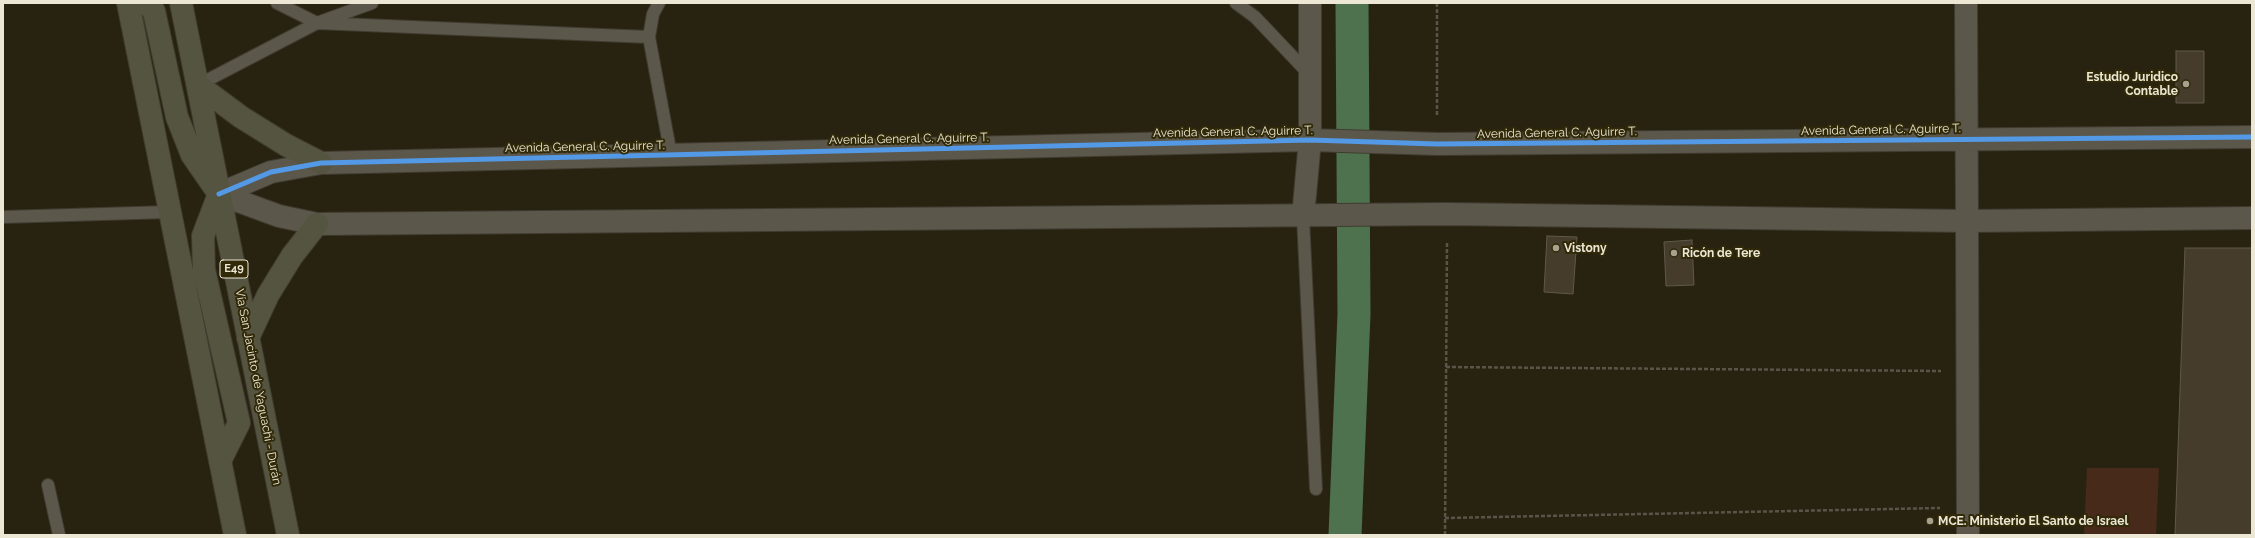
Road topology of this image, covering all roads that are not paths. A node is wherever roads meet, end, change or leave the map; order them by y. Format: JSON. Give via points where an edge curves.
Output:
{"nodes":[{"id":1,"x":128,"y":3,"type":"edge"},
{"id":2,"x":146,"y":3,"type":"edge"},
{"id":3,"x":181,"y":3,"type":"edge"},
{"id":4,"x":277,"y":3,"type":"edge"},
{"id":5,"x":372,"y":3,"type":"edge"},
{"id":6,"x":659,"y":3,"type":"edge"},
{"id":7,"x":1236,"y":3,"type":"edge"},
{"id":8,"x":1310,"y":3,"type":"edge"},
{"id":9,"x":1966,"y":3,"type":"edge"},
{"id":10,"x":317,"y":22,"type":"junction"},
{"id":11,"x":649,"y":37,"type":"junction"},
{"id":12,"x":1310,"y":75,"type":"junction"},
{"id":13,"x":198,"y":85,"type":"junction"},
{"id":14,"x":2252,"y":137,"type":"edge"},
{"id":15,"x":1967,"y":139,"type":"junction"},
{"id":16,"x":1310,"y":140,"type":"junction"},
{"id":17,"x":671,"y":155,"type":"junction"},
{"id":18,"x":321,"y":163,"type":"junction"},
{"id":19,"x":219,"y":194,"type":"junction"},
{"id":20,"x":169,"y":212,"type":"junction"},
{"id":21,"x":3,"y":217,"type":"edge"},
{"id":22,"x":1303,"y":217,"type":"junction"},
{"id":23,"x":2252,"y":218,"type":"edge"},
{"id":24,"x":1967,"y":221,"type":"junction"},
{"id":25,"x":317,"y":224,"type":"junction"},
{"id":26,"x":248,"y":338,"type":"junction"},
{"id":27,"x":220,"y":460,"type":"junction"},
{"id":28,"x":48,"y":485,"type":"dead end"},
{"id":29,"x":1316,"y":489,"type":"dead end"},
{"id":30,"x":59,"y":535,"type":"edge"},
{"id":31,"x":235,"y":535,"type":"edge"},
{"id":32,"x":288,"y":535,"type":"edge"},
{"id":33,"x":1968,"y":535,"type":"edge"}],
"edges":[{"from":1,"to":20,"type":"main road"},
{"from":2,"to":19,"type":"main road","via":[[154,11],[178,117],[192,155]]},
{"from":3,"to":13,"type":"main road","name":"Vía San Jacinto de Yaguachi - Durán","number":"E49"},
{"from":4,"to":10,"type":"lane"},
{"from":5,"to":10,"type":"lane"},
{"from":6,"to":11,"type":"lane","via":[[653,14]]},
{"from":7,"to":12,"type":"lane","via":[[1255,17]]},
{"from":8,"to":12,"type":"street"},
{"from":9,"to":15,"type":"street"},
{"from":10,"to":11,"type":"lane"},
{"from":10,"to":13,"type":"lane"},
{"from":11,"to":17,"type":"lane"},
{"from":12,"to":16,"type":"street"},
{"from":13,"to":18,"type":"main road","via":[[241,117]]},
{"from":13,"to":19,"type":"main road","name":"Vía San Jacinto de Yaguachi - Durán","number":"E49"},
{"from":14,"to":15,"type":"street","name":"Avenida General C. Aguirre T."},
{"from":15,"to":16,"type":"street","name":"Avenida General C. Aguirre T.","via":[[1437,144]]},
{"from":15,"to":24,"type":"street"},
{"from":16,"to":17,"type":"street","name":"Avenida General C. Aguirre T."},
{"from":16,"to":22,"type":"street"},
{"from":17,"to":18,"type":"street","name":"Avenida General C. Aguirre T."},
{"from":18,"to":19,"type":"street","name":"Avenida General C. Aguirre T.","via":[[271,172]]},
{"from":19,"to":25,"type":"street","via":[[279,216]]},
{"from":19,"to":26,"type":"main road","name":"Vía San Jacinto de Yaguachi - Durán","number":"E49"},
{"from":19,"to":27,"type":"main road","via":[[203,236],[204,270],[239,423]]},
{"from":20,"to":21,"type":"lane"},
{"from":20,"to":27,"type":"main road"},
{"from":22,"to":24,"type":"street","via":[[1447,214]]},
{"from":22,"to":25,"type":"street"},
{"from":22,"to":29,"type":"lane"},
{"from":23,"to":24,"type":"street"},
{"from":24,"to":33,"type":"street"},
{"from":25,"to":26,"type":"main road","via":[[292,256],[268,295]]},
{"from":26,"to":32,"type":"main road","name":"Vía San Jacinto de Yaguachi - Durán","number":"E49"},
{"from":27,"to":31,"type":"main road"},
{"from":28,"to":30,"type":"lane"}]}
